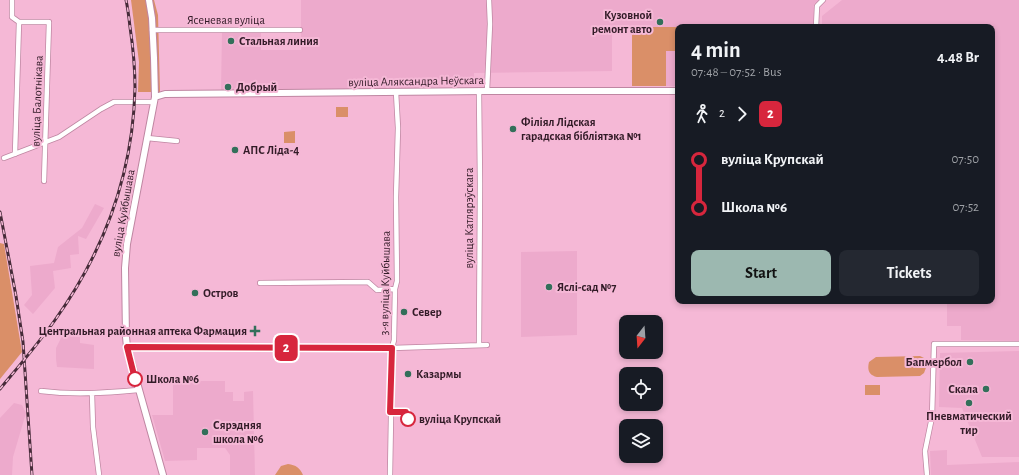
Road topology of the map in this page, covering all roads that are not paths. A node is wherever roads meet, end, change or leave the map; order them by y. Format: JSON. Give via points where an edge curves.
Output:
{"nodes":[{"id":1,"x":12,"y":0,"type":"edge"},
{"id":2,"x":149,"y":0,"type":"edge"},
{"id":3,"x":489,"y":0,"type":"edge"},
{"id":4,"x":823,"y":0,"type":"edge"},
{"id":5,"x":19,"y":22,"type":"junction"},
{"id":6,"x":816,"y":24,"type":"edge"},
{"id":7,"x":152,"y":30,"type":"junction"},
{"id":8,"x":300,"y":30,"type":"dead end"},
{"id":9,"x":479,"y":91,"type":"junction"},
{"id":10,"x":487,"y":91,"type":"junction"},
{"id":11,"x":675,"y":91,"type":"edge"},
{"id":12,"x":396,"y":92,"type":"junction"},
{"id":13,"x":155,"y":99,"type":"junction"},
{"id":14,"x":147,"y":138,"type":"junction"},
{"id":15,"x":177,"y":141,"type":"dead end"},
{"id":16,"x":46,"y":142,"type":"junction"},
{"id":17,"x":15,"y":154,"type":"junction"},
{"id":18,"x":4,"y":158,"type":"dead end"},
{"id":19,"x":44,"y":180,"type":"dead end"},
{"id":20,"x":260,"y":283,"type":"dead end"},
{"id":21,"x":395,"y":289,"type":"junction"},
{"id":22,"x":1019,"y":344,"type":"edge"},
{"id":23,"x":479,"y":345,"type":"junction"},
{"id":24,"x":487,"y":345,"type":"dead end"},
{"id":25,"x":127,"y":347,"type":"junction"},
{"id":26,"x":392,"y":348,"type":"junction"},
{"id":27,"x":138,"y":390,"type":"junction"},
{"id":28,"x":41,"y":391,"type":"dead end"},
{"id":29,"x":92,"y":394,"type":"junction"},
{"id":30,"x":98,"y":475,"type":"edge"},
{"id":31,"x":162,"y":475,"type":"edge"},
{"id":32,"x":390,"y":475,"type":"edge"},
{"id":33,"x":927,"y":475,"type":"edge"}],
"edges":[{"from":1,"to":5,"type":"street","via":[[12,17]]},
{"from":2,"to":7,"type":"street","name":"вуліца Куйбышава"},
{"from":3,"to":10,"type":"street"},
{"from":4,"to":6,"type":"street","via":[[817,6]]},
{"from":5,"to":16,"type":"street","name":"вуліца Балотнікава","via":[[50,22]]},
{"from":5,"to":17,"type":"street"},
{"from":7,"to":8,"type":"street","name":"Ясеневая вуліца"},
{"from":7,"to":13,"type":"street","name":"вуліца Куйбышава"},
{"from":9,"to":10,"type":"street","name":"вуліца Аляксандра Неўскага"},
{"from":9,"to":12,"type":"street","name":"вуліца Аляксандра Неўскага"},
{"from":9,"to":23,"type":"street","name":"вуліца Катлярэўскага"},
{"from":10,"to":11,"type":"street","name":"вуліца Аляксандра Неўскага"},
{"from":12,"to":13,"type":"street","name":"вуліца Аляксандра Неўскага","via":[[165,94]]},
{"from":12,"to":21,"type":"street","name":"3-я вуліца Куйбышава","via":[[398,128]]},
{"from":13,"to":14,"type":"street","name":"вуліца Куйбышава"},
{"from":13,"to":16,"type":"street","name":"вуліца Аляксандра Неўскага","via":[[114,102],[59,137]]},
{"from":14,"to":15,"type":"street"},
{"from":14,"to":25,"type":"street","name":"вуліца Куйбышава","via":[[127,244]]},
{"from":16,"to":17,"type":"street","name":"вуліца Аляксандра Неўскага"},
{"from":16,"to":19,"type":"street","name":"вуліца Балотнікава"},
{"from":17,"to":18,"type":"street","name":"вуліца Аляксандра Неўскага"},
{"from":20,"to":21,"type":"street","via":[[368,282],[377,290]]},
{"from":21,"to":26,"type":"street","name":"3-я вуліца Куйбышава"},
{"from":22,"to":33,"type":"street","via":[[934,344],[932,417],[925,451]]},
{"from":23,"to":24,"type":"street"},
{"from":23,"to":26,"type":"street"},
{"from":25,"to":26,"type":"street"},
{"from":25,"to":27,"type":"street","name":"вуліца Куйбышава"},
{"from":26,"to":32,"type":"street","name":"3-я вуліца Куйбышава"},
{"from":27,"to":29,"type":"street"},
{"from":27,"to":31,"type":"street","name":"вуліца Куйбышава"},
{"from":28,"to":29,"type":"street"},
{"from":29,"to":30,"type":"street"}]}
